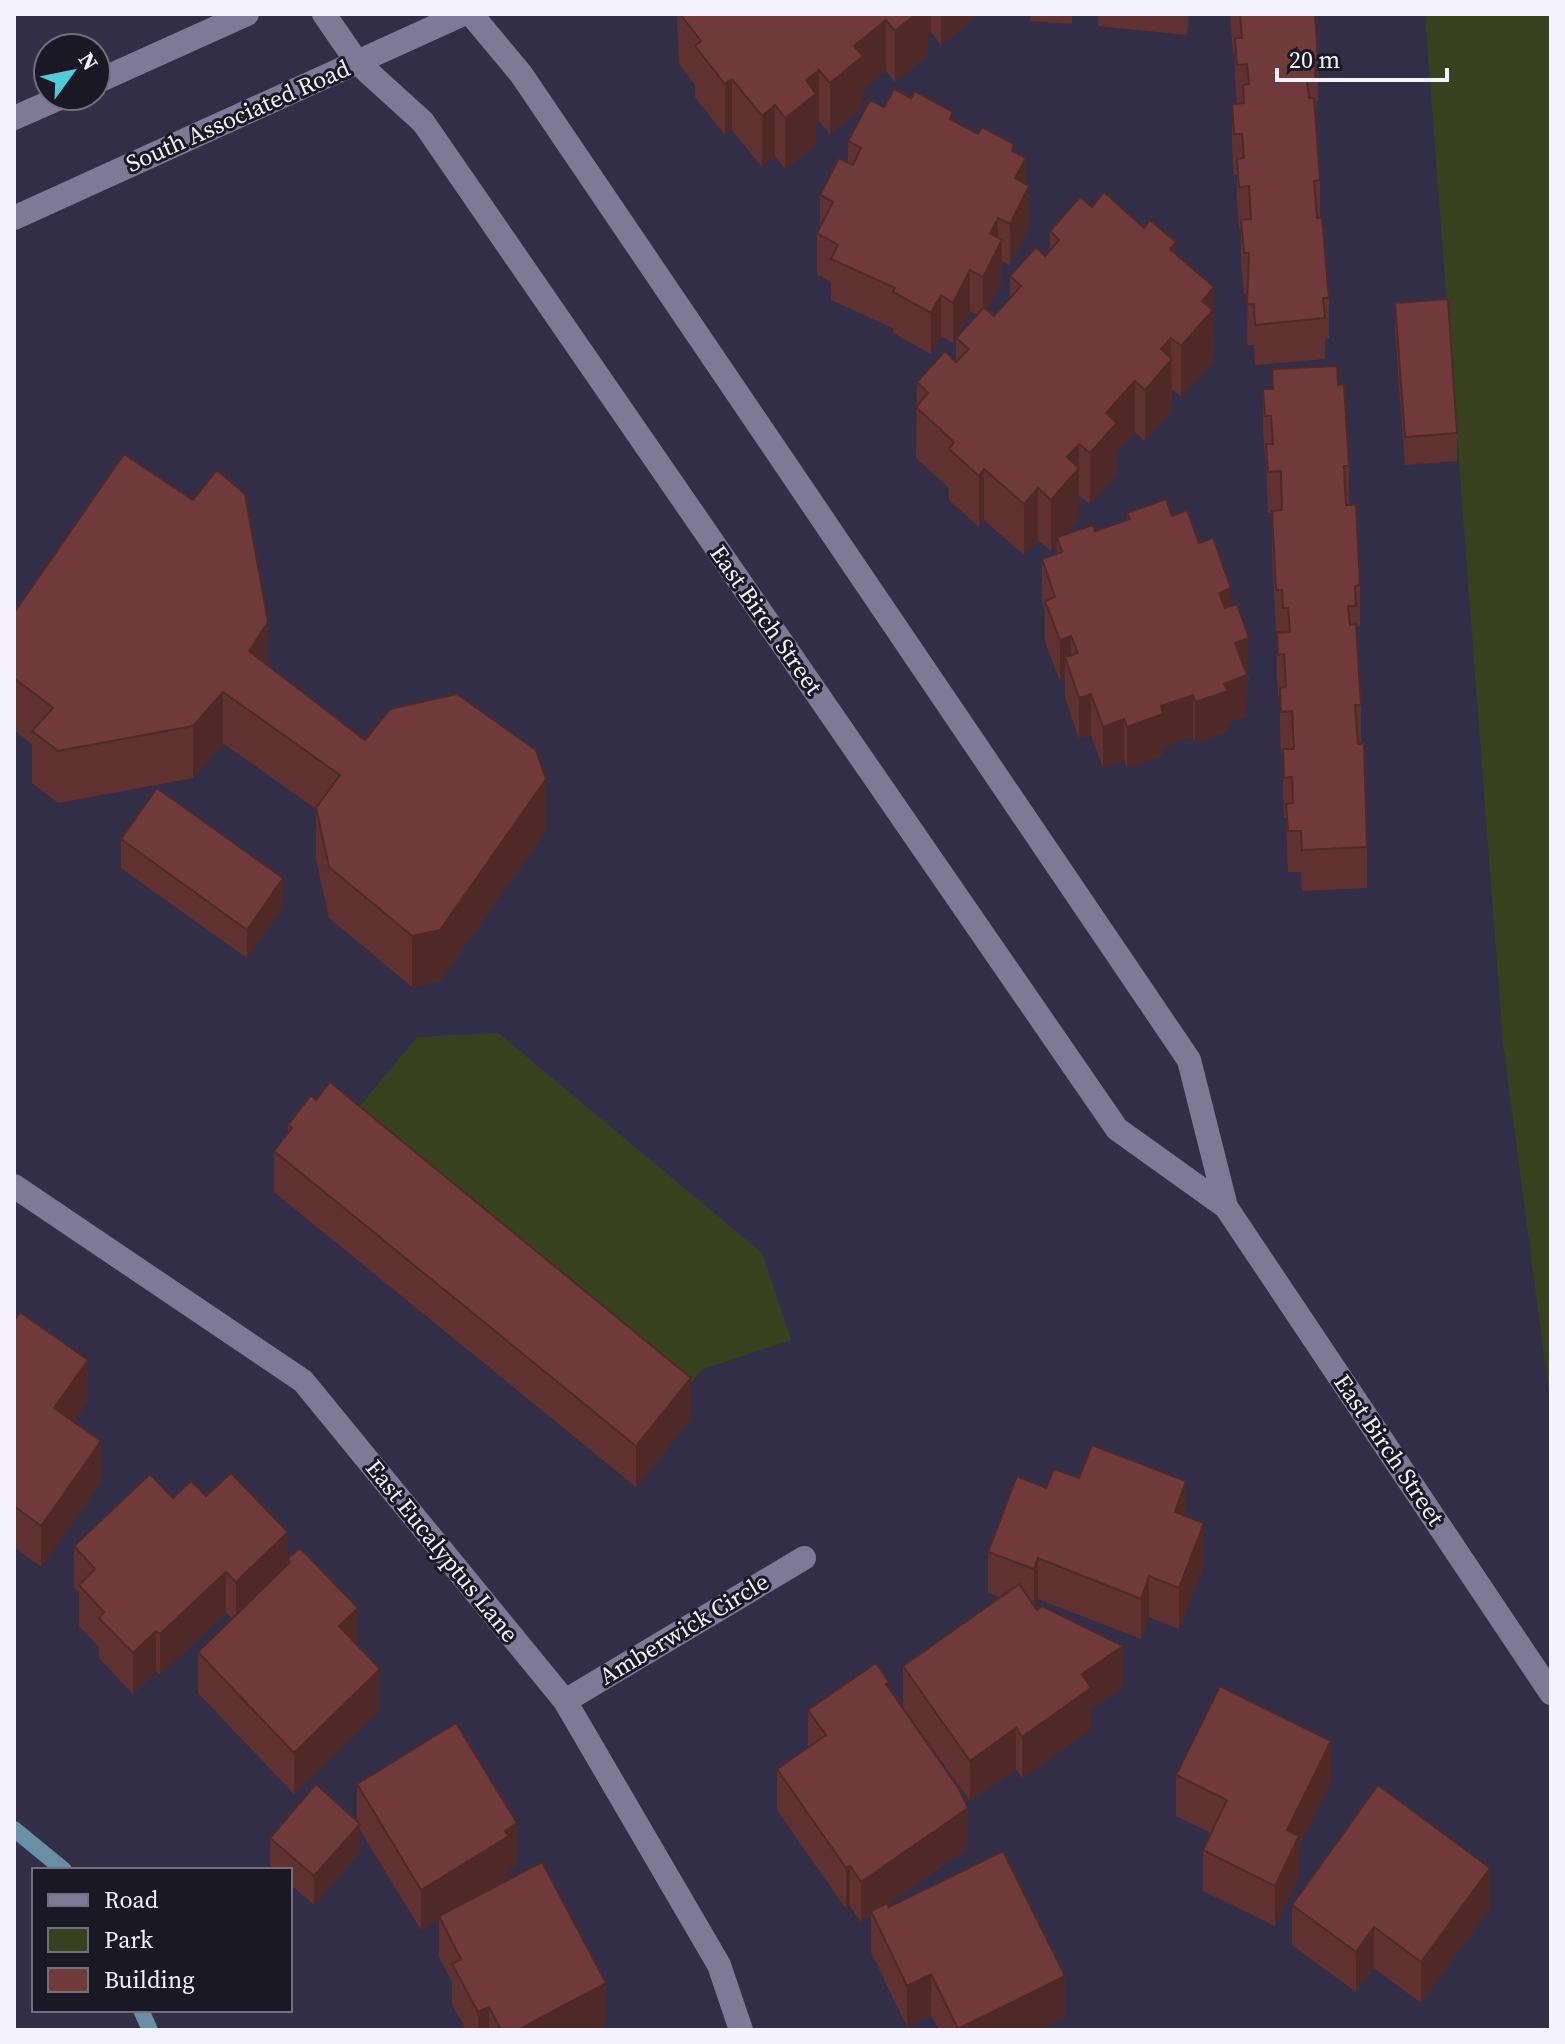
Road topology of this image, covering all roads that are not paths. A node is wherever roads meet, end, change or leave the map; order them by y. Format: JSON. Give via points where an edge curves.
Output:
{"nodes":[{"id":1,"x":247,"y":14,"type":"edge"},
{"id":2,"x":324,"y":14,"type":"edge"},
{"id":3,"x":463,"y":14,"type":"edge"},
{"id":4,"x":471,"y":14,"type":"edge"},
{"id":5,"x":357,"y":62,"type":"junction"},
{"id":6,"x":112,"y":75,"type":"edge"},
{"id":7,"x":14,"y":218,"type":"edge"},
{"id":8,"x":14,"y":1186,"type":"edge"},
{"id":9,"x":1226,"y":1207,"type":"junction"},
{"id":10,"x":804,"y":1558,"type":"dead end"},
{"id":11,"x":1551,"y":1693,"type":"edge"},
{"id":12,"x":565,"y":1701,"type":"junction"},
{"id":13,"x":741,"y":2030,"type":"edge"}],
"edges":[{"from":1,"to":6,"type":"street"},
{"from":2,"to":5,"type":"street","name":"East Birch Street"},
{"from":3,"to":5,"type":"street","name":"South Associated Road"},
{"from":4,"to":9,"type":"street","name":"East Birch Street","via":[[521,74],[1189,1060]]},
{"from":5,"to":7,"type":"street","name":"South Associated Road"},
{"from":5,"to":9,"type":"street","name":"East Birch Street","via":[[423,122],[1117,1129]]},
{"from":8,"to":12,"type":"street","name":"East Eucalyptus Lane","via":[[303,1381]]},
{"from":9,"to":11,"type":"street","name":"East Birch Street"},
{"from":10,"to":12,"type":"street","name":"Amberwick Circle"},
{"from":12,"to":13,"type":"street","name":"East Eucalyptus Lane","via":[[719,1965]]}]}
